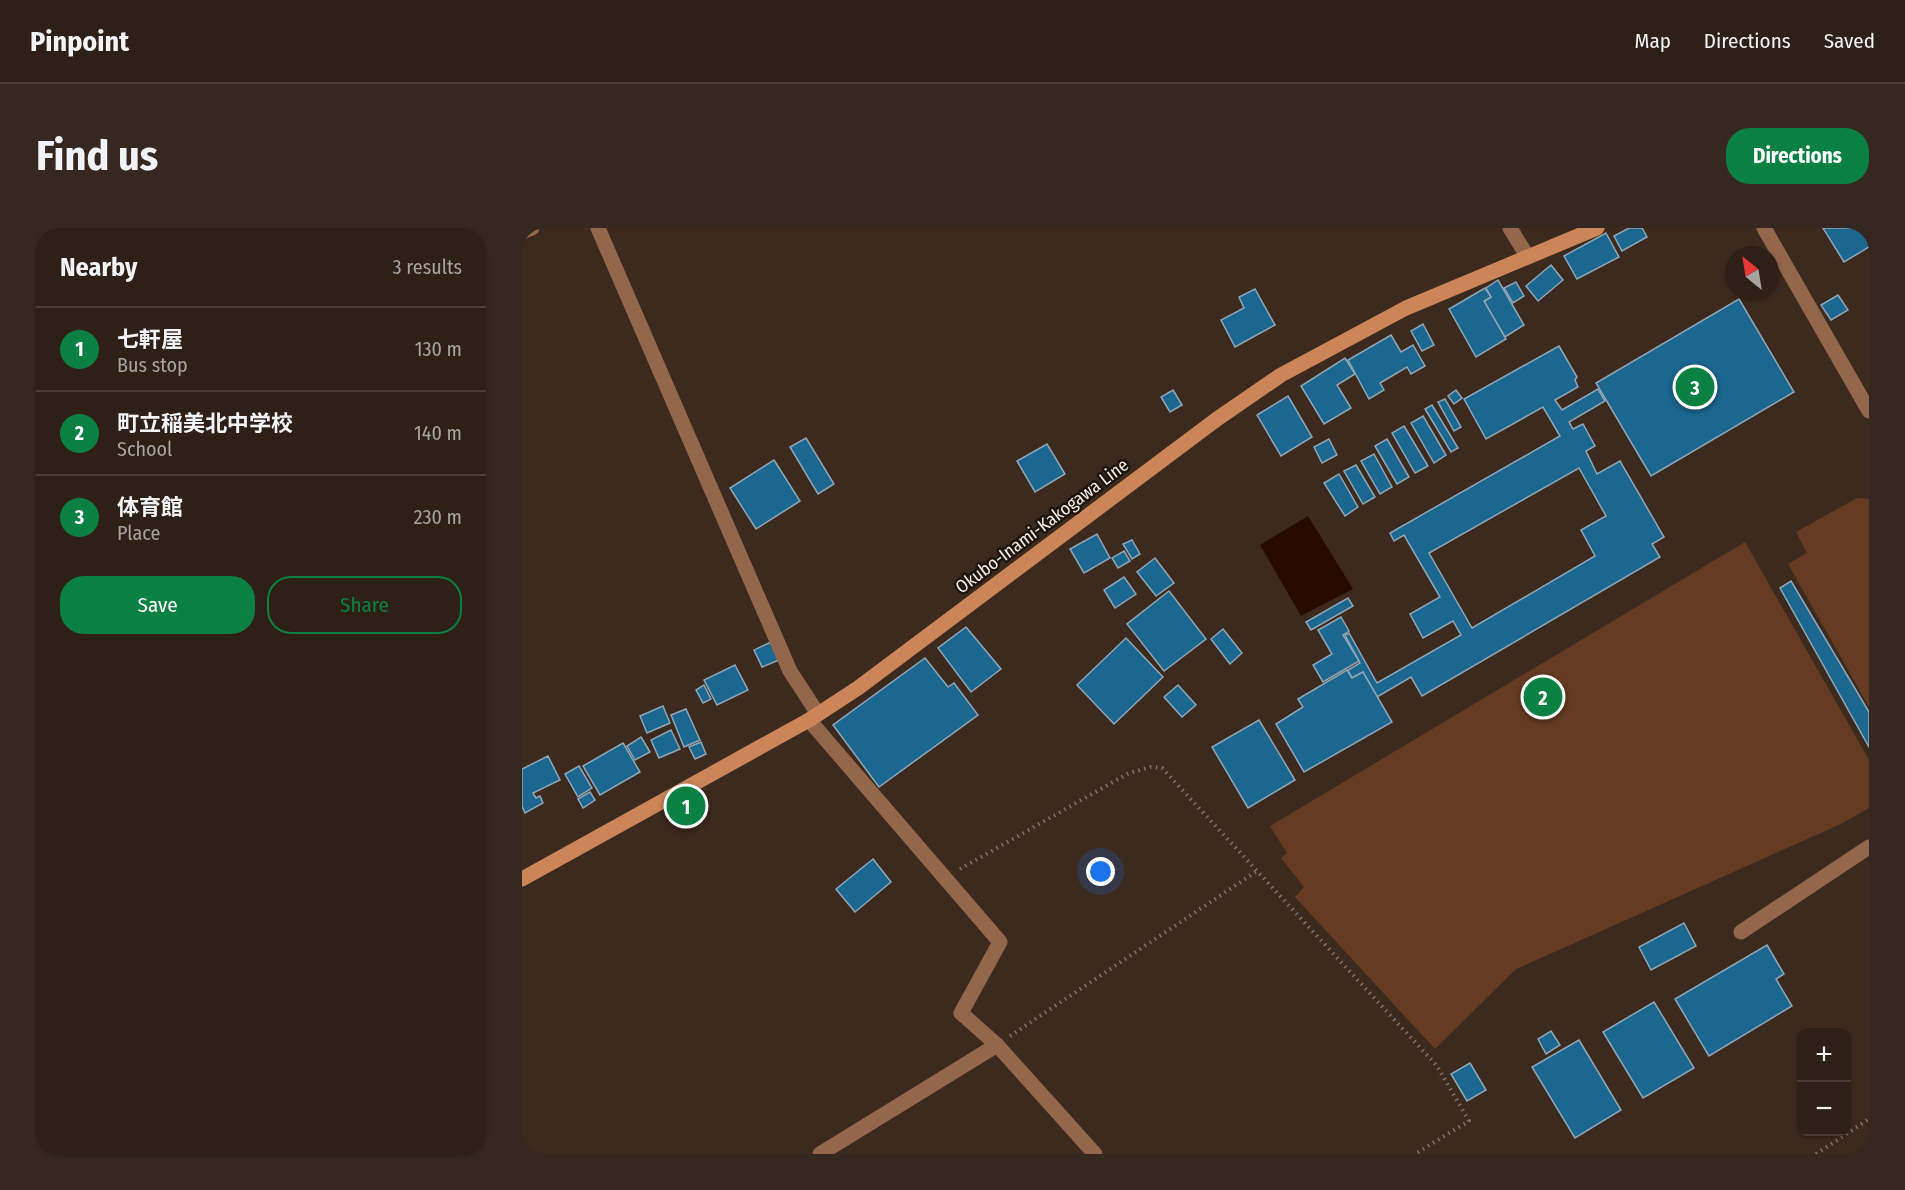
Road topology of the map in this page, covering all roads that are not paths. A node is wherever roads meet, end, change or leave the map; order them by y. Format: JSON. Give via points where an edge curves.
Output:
{"nodes":[{"id":1,"x":532,"y":228,"type":"edge"},
{"id":2,"x":598,"y":228,"type":"edge"},
{"id":3,"x":1510,"y":228,"type":"edge"},
{"id":4,"x":1597,"y":228,"type":"edge"},
{"id":5,"x":1764,"y":228,"type":"edge"},
{"id":6,"x":522,"y":232,"type":"edge"},
{"id":7,"x":1527,"y":256,"type":"junction"},
{"id":8,"x":1869,"y":411,"type":"edge"},
{"id":9,"x":814,"y":717,"type":"junction"},
{"id":10,"x":1869,"y":847,"type":"edge"},
{"id":11,"x":522,"y":879,"type":"edge"},
{"id":12,"x":1741,"y":932,"type":"dead end"},
{"id":13,"x":997,"y":1045,"type":"junction"},
{"id":14,"x":820,"y":1154,"type":"edge"},
{"id":15,"x":1095,"y":1154,"type":"edge"}],
"edges":[{"from":1,"to":6,"type":"street"},
{"from":2,"to":9,"type":"street","via":[[790,672]]},
{"from":3,"to":7,"type":"street"},
{"from":4,"to":7,"type":"main road","name":"Okubo-Inami-Kakogawa Line"},
{"from":5,"to":8,"type":"street"},
{"from":7,"to":9,"type":"main road","name":"Okubo-Inami-Kakogawa Line","via":[[1406,308],[1281,375]]},
{"from":9,"to":11,"type":"main road","name":"Okubo-Inami-Kakogawa Line"},
{"from":9,"to":13,"type":"street","via":[[1000,942],[961,1013]]},
{"from":10,"to":12,"type":"street"},
{"from":13,"to":14,"type":"street"},
{"from":13,"to":15,"type":"street"}]}
